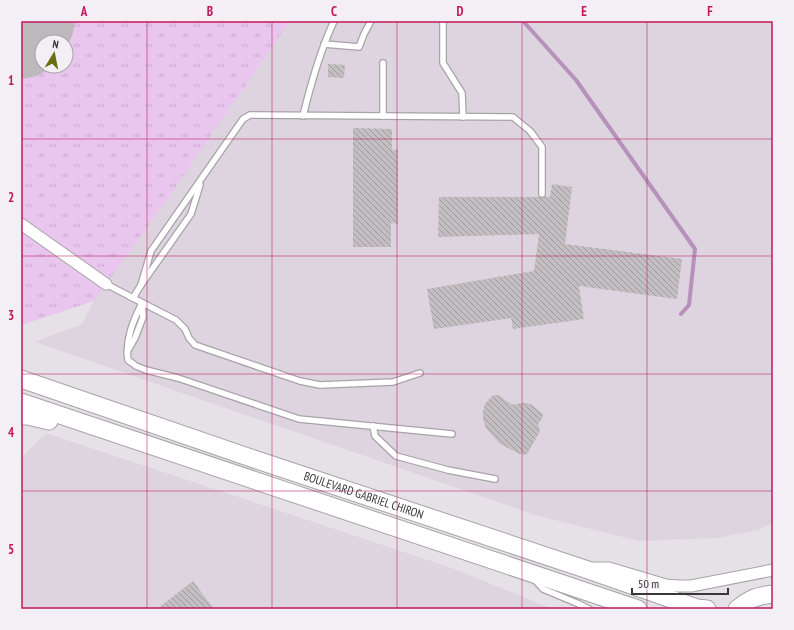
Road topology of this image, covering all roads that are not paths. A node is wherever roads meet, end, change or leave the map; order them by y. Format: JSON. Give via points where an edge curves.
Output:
{"nodes":[{"id":1,"x":334,"y":21,"type":"edge"},
{"id":2,"x":371,"y":21,"type":"edge"},
{"id":3,"x":443,"y":21,"type":"edge"},
{"id":4,"x":324,"y":44,"type":"junction"},
{"id":5,"x":383,"y":63,"type":"dead end"},
{"id":6,"x":303,"y":116,"type":"junction"},
{"id":7,"x":383,"y":116,"type":"junction"},
{"id":8,"x":463,"y":117,"type":"junction"},
{"id":9,"x":202,"y":179,"type":"junction"},
{"id":10,"x":542,"y":194,"type":"dead end"},
{"id":11,"x":21,"y":224,"type":"edge"},
{"id":12,"x":106,"y":284,"type":"joint"},
{"id":13,"x":141,"y":286,"type":"junction"},
{"id":14,"x":133,"y":298,"type":"junction"},
{"id":15,"x":142,"y":303,"type":"junction"},
{"id":16,"x":420,"y":373,"type":"dead end"},
{"id":17,"x":21,"y":379,"type":"edge"},
{"id":18,"x":21,"y":402,"type":"edge"},
{"id":19,"x":21,"y":416,"type":"edge"},
{"id":20,"x":373,"y":426,"type":"junction"},
{"id":21,"x":104,"y":430,"type":"junction"},
{"id":22,"x":452,"y":434,"type":"dead end"},
{"id":23,"x":495,"y":479,"type":"dead end"},
{"id":24,"x":585,"y":569,"type":"junction"},
{"id":25,"x":773,"y":570,"type":"edge"},
{"id":26,"x":526,"y":571,"type":"junction"},
{"id":27,"x":773,"y":594,"type":"edge"},
{"id":28,"x":590,"y":609,"type":"edge"},
{"id":29,"x":638,"y":609,"type":"edge"},
{"id":30,"x":707,"y":609,"type":"edge"},
{"id":31,"x":737,"y":609,"type":"edge"}],
"edges":[{"from":1,"to":4,"type":"lane"},
{"from":2,"to":4,"type":"lane","via":[[359,47]]},
{"from":3,"to":8,"type":"lane","via":[[442,63],[462,93]]},
{"from":4,"to":6,"type":"lane"},
{"from":5,"to":7,"type":"lane"},
{"from":6,"to":7,"type":"lane"},
{"from":6,"to":9,"type":"lane","via":[[250,115],[243,119]]},
{"from":7,"to":8,"type":"lane"},
{"from":8,"to":10,"type":"lane","via":[[513,117],[530,131],[542,147]]},
{"from":9,"to":13,"type":"lane","via":[[191,214]]},
{"from":9,"to":13,"type":"lane","via":[[151,251]]},
{"from":11,"to":12,"type":"street"},
{"from":12,"to":14,"type":"lane"},
{"from":13,"to":14,"type":"lane"},
{"from":14,"to":15,"type":"lane"},
{"from":15,"to":16,"type":"lane","via":[[176,320],[195,345],[300,381],[320,385],[393,382]]},
{"from":15,"to":20,"type":"lane","via":[[143,316],[127,352],[128,360],[136,366],[299,419]]},
{"from":17,"to":24,"type":"main road","name":"BOULEVARD GABRIEL CHIRON"},
{"from":18,"to":21,"type":"main road","name":"BOULEVARD GABRIEL CHIRON"},
{"from":19,"to":21,"type":"main road","via":[[77,429]]},
{"from":20,"to":22,"type":"lane"},
{"from":20,"to":23,"type":"lane","via":[[375,436],[396,456]]},
{"from":21,"to":26,"type":"main road","name":"BOULEVARD GABRIEL CHIRON"},
{"from":24,"to":25,"type":"street","via":[[609,568],[666,585],[678,586],[691,586]]},
{"from":24,"to":30,"type":"main road","name":"BOULEVARD GABRIEL CHIRON","via":[[697,608]]},
{"from":26,"to":28,"type":"lane","via":[[543,589]]},
{"from":26,"to":29,"type":"main road","name":"BOULEVARD GABRIEL CHIRON"},
{"from":27,"to":31,"type":"main road","via":[[748,600]]}]}
